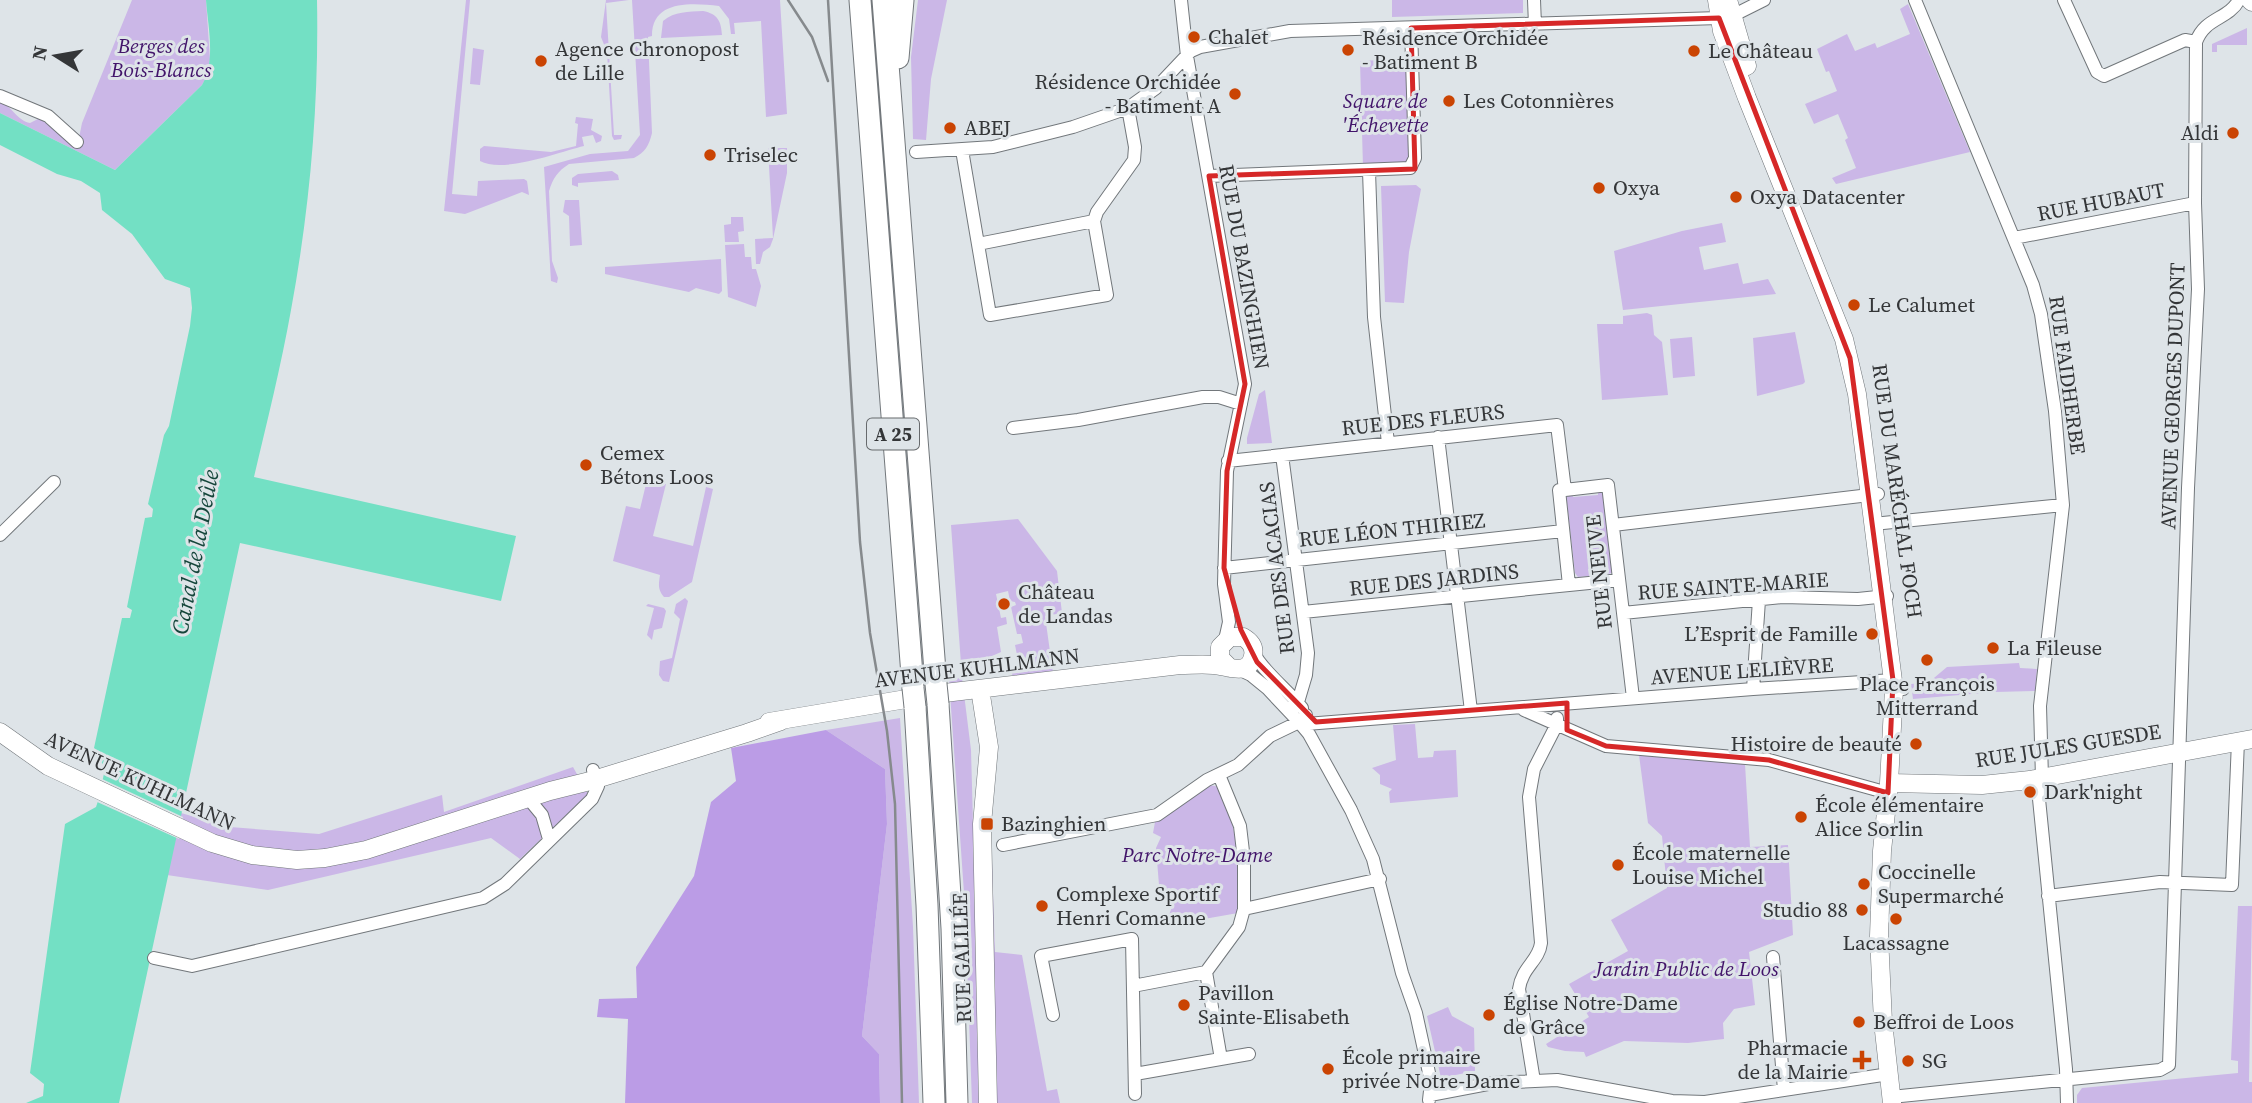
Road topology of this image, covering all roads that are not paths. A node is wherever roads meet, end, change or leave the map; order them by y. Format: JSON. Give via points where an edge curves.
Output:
{"nodes":[{"id":1,"x":860,"y":0,"type":"edge"},
{"id":2,"x":883,"y":0,"type":"edge"},
{"id":3,"x":903,"y":0,"type":"edge"},
{"id":4,"x":1181,"y":0,"type":"edge"},
{"id":5,"x":1534,"y":0,"type":"edge"},
{"id":6,"x":1764,"y":0,"type":"edge"},
{"id":7,"x":1915,"y":0,"type":"edge"},
{"id":8,"x":2064,"y":0,"type":"edge"},
{"id":9,"x":2239,"y":0,"type":"edge"},
{"id":10,"x":1724,"y":8,"type":"edge"},
{"id":11,"x":2252,"y":8,"type":"edge"},
{"id":12,"x":1535,"y":25,"type":"junction"},
{"id":13,"x":1411,"y":28,"type":"junction"},
{"id":14,"x":2197,"y":40,"type":"junction"},
{"id":15,"x":1186,"y":56,"type":"junction"},
{"id":16,"x":0,"y":96,"type":"edge"},
{"id":17,"x":1128,"y":108,"type":"junction"},
{"id":18,"x":896,"y":120,"type":"junction"},
{"id":19,"x":77,"y":142,"type":"dead end"},
{"id":20,"x":962,"y":150,"type":"junction"},
{"id":21,"x":916,"y":152,"type":"dead end"},
{"id":22,"x":1369,"y":171,"type":"junction"},
{"id":23,"x":1209,"y":176,"type":"junction"},
{"id":24,"x":2195,"y":203,"type":"junction"},
{"id":25,"x":1094,"y":221,"type":"junction"},
{"id":26,"x":2014,"y":238,"type":"junction"},
{"id":27,"x":978,"y":244,"type":"junction"},
{"id":28,"x":1241,"y":404,"type":"junction"},
{"id":29,"x":1013,"y":428,"type":"dead end"},
{"id":30,"x":1438,"y":437,"type":"junction"},
{"id":31,"x":1388,"y":443,"type":"junction"},
{"id":32,"x":1282,"y":455,"type":"junction"},
{"id":33,"x":1228,"y":461,"type":"junction"},
{"id":34,"x":54,"y":482,"type":"dead end"},
{"id":35,"x":1565,"y":490,"type":"junction"},
{"id":36,"x":1874,"y":495,"type":"junction"},
{"id":37,"x":2063,"y":505,"type":"junction"},
{"id":38,"x":1877,"y":523,"type":"junction"},
{"id":39,"x":1613,"y":525,"type":"junction"},
{"id":40,"x":1563,"y":531,"type":"junction"},
{"id":41,"x":0,"y":535,"type":"edge"},
{"id":42,"x":1451,"y":543,"type":"junction"},
{"id":43,"x":1296,"y":560,"type":"junction"},
{"id":44,"x":1224,"y":568,"type":"junction"},
{"id":45,"x":1619,"y":580,"type":"junction"},
{"id":46,"x":1569,"y":585,"type":"junction"},
{"id":47,"x":1458,"y":596,"type":"junction"},
{"id":48,"x":1885,"y":596,"type":"junction"},
{"id":49,"x":1759,"y":600,"type":"junction"},
{"id":50,"x":1303,"y":612,"type":"junction"},
{"id":51,"x":1623,"y":614,"type":"junction"},
{"id":52,"x":1223,"y":643,"type":"junction"},
{"id":53,"x":1250,"y":645,"type":"junction"},
{"id":54,"x":1180,"y":665,"type":"junction"},
{"id":55,"x":1234,"y":669,"type":"junction"},
{"id":56,"x":1898,"y":684,"type":"junction"},
{"id":57,"x":1753,"y":689,"type":"junction"},
{"id":58,"x":976,"y":690,"type":"junction"},
{"id":59,"x":941,"y":693,"type":"junction"},
{"id":60,"x":1633,"y":698,"type":"junction"},
{"id":61,"x":1580,"y":702,"type":"junction"},
{"id":62,"x":1292,"y":705,"type":"junction"},
{"id":63,"x":1548,"y":705,"type":"junction"},
{"id":64,"x":1506,"y":708,"type":"junction"},
{"id":65,"x":1471,"y":711,"type":"junction"},
{"id":66,"x":1307,"y":720,"type":"junction"},
{"id":67,"x":1562,"y":727,"type":"junction"},
{"id":68,"x":0,"y":732,"type":"edge"},
{"id":69,"x":2245,"y":740,"type":"edge"},
{"id":70,"x":2179,"y":751,"type":"junction"},
{"id":71,"x":595,"y":775,"type":"junction"},
{"id":72,"x":1219,"y":775,"type":"junction"},
{"id":73,"x":2040,"y":778,"type":"junction"},
{"id":74,"x":1889,"y":788,"type":"junction"},
{"id":75,"x":528,"y":798,"type":"junction"},
{"id":76,"x":549,"y":839,"type":"junction"},
{"id":77,"x":1003,"y":845,"type":"dead end"},
{"id":78,"x":1380,"y":879,"type":"junction"},
{"id":79,"x":2177,"y":882,"type":"junction"},
{"id":80,"x":2048,"y":896,"type":"junction"},
{"id":81,"x":1244,"y":909,"type":"junction"},
{"id":82,"x":1773,"y":957,"type":"dead end"},
{"id":83,"x":154,"y":958,"type":"dead end"},
{"id":84,"x":1206,"y":972,"type":"junction"},
{"id":85,"x":1133,"y":986,"type":"junction"},
{"id":86,"x":1053,"y":1015,"type":"dead end"},
{"id":87,"x":1248,"y":1054,"type":"dead end"},
{"id":88,"x":1221,"y":1059,"type":"junction"},
{"id":89,"x":1135,"y":1074,"type":"junction"},
{"id":90,"x":1889,"y":1074,"type":"junction"},
{"id":91,"x":2066,"y":1078,"type":"junction"},
{"id":92,"x":1534,"y":1081,"type":"junction"},
{"id":93,"x":1787,"y":1090,"type":"junction"},
{"id":94,"x":1135,"y":1094,"type":"dead end"},
{"id":95,"x":1429,"y":1099,"type":"edge"},
{"id":96,"x":1892,"y":1100,"type":"edge"},
{"id":97,"x":1713,"y":1102,"type":"edge"},
{"id":98,"x":934,"y":1103,"type":"edge"},
{"id":99,"x":957,"y":1103,"type":"edge"},
{"id":100,"x":988,"y":1103,"type":"edge"},
{"id":101,"x":1793,"y":1103,"type":"edge"},
{"id":102,"x":2067,"y":1103,"type":"edge"}],
"edges":[{"from":1,"to":98,"type":"highway","number":"A 25","via":[[914,698]]},
{"from":2,"to":18,"type":"highway"},
{"from":3,"to":18,"type":"highway"},
{"from":4,"to":15,"type":"street","name":"RUE DU BAZINGHIEN"},
{"from":5,"to":12,"type":"street"},
{"from":6,"to":10,"type":"street"},
{"from":7,"to":26,"type":"street","name":"RUE FAIDHERBE"},
{"from":8,"to":14,"type":"street","via":[[2097,72],[2104,76],[2185,40]]},
{"from":9,"to":14,"type":"street","via":[[2212,20]]},
{"from":10,"to":12,"type":"street"},
{"from":10,"to":36,"type":"street","name":"RUE DU MARÉCHAL FOCH","via":[[1846,317],[1861,382]]},
{"from":11,"to":14,"type":"street"},
{"from":12,"to":13,"type":"street"},
{"from":13,"to":15,"type":"street","via":[[1282,31],[1200,47]]},
{"from":13,"to":22,"type":"street","via":[[1415,162],[1407,169]]},
{"from":14,"to":24,"type":"street","name":"AVENUE GEORGES DUPONT"},
{"from":15,"to":17,"type":"street","via":[[1156,88]]},
{"from":15,"to":23,"type":"street","name":"RUE DU BAZINGHIEN"},
{"from":16,"to":19,"type":"street","via":[[48,116]]},
{"from":17,"to":20,"type":"street","via":[[1073,127]]},
{"from":17,"to":25,"type":"street","via":[[1133,160]]},
{"from":18,"to":59,"type":"highway","number":"A 25","via":[[907,308]]},
{"from":20,"to":21,"type":"street"},
{"from":20,"to":27,"type":"street"},
{"from":22,"to":23,"type":"street"},
{"from":22,"to":31,"type":"street","via":[[1375,330]]},
{"from":23,"to":28,"type":"street","name":"RUE DU BAZINGHIEN","via":[[1245,384]]},
{"from":24,"to":26,"type":"street","name":"RUE HUBAUT"},
{"from":24,"to":70,"type":"street","name":"AVENUE GEORGES DUPONT","via":[[2198,289]]},
{"from":25,"to":27,"type":"street"},
{"from":25,"to":27,"type":"street","via":[[1107,295],[990,315]]},
{"from":26,"to":37,"type":"street","name":"RUE FAIDHERBE","via":[[2041,314]]},
{"from":28,"to":29,"type":"street","via":[[1203,397]]},
{"from":28,"to":33,"type":"street","name":"RUE DU BAZINGHIEN"},
{"from":30,"to":31,"type":"street","name":"RUE DES FLEURS"},
{"from":30,"to":35,"type":"street","name":"RUE DES FLEURS","via":[[1557,425]]},
{"from":30,"to":42,"type":"street"},
{"from":31,"to":32,"type":"street","name":"RUE DES FLEURS"},
{"from":32,"to":33,"type":"street","name":"RUE DES FLEURS"},
{"from":32,"to":43,"type":"street","name":"RUE DES ACACIAS"},
{"from":33,"to":44,"type":"street","name":"RUE DU BAZINGHIEN"},
{"from":34,"to":41,"type":"street"},
{"from":35,"to":39,"type":"street","name":"RUE NEUVE","via":[[1608,485]]},
{"from":35,"to":40,"type":"street","name":"RUE DES FLEURS","via":[[1559,490]]},
{"from":36,"to":38,"type":"street","name":"RUE DU MARÉCHAL FOCH"},
{"from":36,"to":39,"type":"street"},
{"from":37,"to":38,"type":"street"},
{"from":37,"to":73,"type":"street","name":"RUE FAIDHERBE","via":[[2040,706]]},
{"from":38,"to":48,"type":"street","name":"RUE DU MARÉCHAL FOCH"},
{"from":39,"to":45,"type":"street","name":"RUE NEUVE"},
{"from":40,"to":42,"type":"street","name":"RUE LÉON THIRIEZ"},
{"from":40,"to":46,"type":"street"},
{"from":42,"to":43,"type":"street","name":"RUE LÉON THIRIEZ"},
{"from":42,"to":47,"type":"street"},
{"from":43,"to":44,"type":"street","name":"RUE LÉON THIRIEZ"},
{"from":43,"to":50,"type":"street","name":"RUE DES ACACIAS"},
{"from":44,"to":52,"type":"street","name":"RUE DU BAZINGHIEN","via":[[1229,622]]},
{"from":44,"to":53,"type":"street","name":"RUE DU BAZINGHIEN","via":[[1241,631]]},
{"from":45,"to":46,"type":"street","name":"RUE DES JARDINS"},
{"from":45,"to":51,"type":"street","name":"RUE NEUVE"},
{"from":46,"to":47,"type":"street","name":"RUE DES JARDINS"},
{"from":47,"to":50,"type":"street","name":"RUE DES JARDINS"},
{"from":47,"to":65,"type":"street"},
{"from":48,"to":49,"type":"street","name":"RUE SAINTE-MARIE"},
{"from":48,"to":56,"type":"street","name":"RUE DU MARÉCHAL FOCH"},
{"from":49,"to":51,"type":"street","name":"RUE SAINTE-MARIE"},
{"from":49,"to":57,"type":"street"},
{"from":50,"to":62,"type":"street","name":"RUE DES ACACIAS","via":[[1308,659]]},
{"from":51,"to":60,"type":"street","name":"RUE NEUVE"},
{"from":52,"to":53,"type":"street","via":[[1235,635]]},
{"from":52,"to":54,"type":"street","name":"AVENUE KUHLMANN","via":[[1212,656]]},
{"from":52,"to":55,"type":"street","via":[[1220,658]]},
{"from":53,"to":55,"type":"street","via":[[1248,665]]},
{"from":53,"to":62,"type":"street","name":"RUE DU BAZINGHIEN","via":[[1257,662]]},
{"from":54,"to":55,"type":"street","name":"AVENUE KUHLMANN"},
{"from":54,"to":58,"type":"street","name":"AVENUE KUHLMANN"},
{"from":55,"to":62,"type":"street","name":"RUE DU BAZINGHIEN","via":[[1251,675]]},
{"from":56,"to":57,"type":"street","name":"AVENUE LELIÈVRE"},
{"from":56,"to":74,"type":"street","name":"RUE DU MARÉCHAL FOCH","via":[[1901,735]]},
{"from":57,"to":60,"type":"street","name":"AVENUE LELIÈVRE"},
{"from":58,"to":59,"type":"street","name":"AVENUE KUHLMANN"},
{"from":58,"to":100,"type":"street","name":"RUE GALILÉE"},
{"from":59,"to":71,"type":"street","name":"AVENUE KUHLMANN","via":[[781,721]]},
{"from":59,"to":99,"type":"highway","number":"A 25"},
{"from":60,"to":61,"type":"street","name":"AVENUE LELIÈVRE"},
{"from":61,"to":63,"type":"street","name":"AVENUE LELIÈVRE"},
{"from":61,"to":67,"type":"street","via":[[1566,711]]},
{"from":62,"to":66,"type":"street","name":"RUE DU BAZINGHIEN"},
{"from":63,"to":64,"type":"street","name":"AVENUE LELIÈVRE"},
{"from":63,"to":67,"type":"street"},
{"from":64,"to":65,"type":"street","name":"AVENUE LELIÈVRE"},
{"from":64,"to":67,"type":"street","via":[[1526,710]]},
{"from":65,"to":66,"type":"street","name":"AVENUE LELIÈVRE"},
{"from":66,"to":72,"type":"street","via":[[1270,736],[1238,765]]},
{"from":66,"to":78,"type":"street","name":"RUE DU BAZINGHIEN","via":[[1309,734],[1367,842]]},
{"from":67,"to":74,"type":"street","via":[[1614,748],[1774,761]]},
{"from":67,"to":92,"type":"street","via":[[1534,769],[1529,792],[1541,943],[1522,974],[1519,989]]},
{"from":68,"to":75,"type":"street","name":"AVENUE KUHLMANN","via":[[48,766],[222,847],[277,859],[335,857]]},
{"from":69,"to":70,"type":"street","name":"RUE JULES GUESDE"},
{"from":69,"to":79,"type":"street","via":[[2232,885]]},
{"from":70,"to":73,"type":"street","name":"RUE JULES GUESDE"},
{"from":70,"to":79,"type":"street","name":"AVENUE GEORGES DUPONT"},
{"from":71,"to":75,"type":"street","name":"AVENUE KUHLMANN"},
{"from":71,"to":76,"type":"street","via":[[597,789],[592,799]]},
{"from":72,"to":77,"type":"street","via":[[1157,815]]},
{"from":72,"to":81,"type":"street","via":[[1240,826]]},
{"from":73,"to":74,"type":"street","name":"RUE JULES GUESDE"},
{"from":73,"to":80,"type":"street","name":"RUE FAIDHERBE"},
{"from":74,"to":90,"type":"street","name":"RUE DU MARÉCHAL FOCH","via":[[1879,936]]},
{"from":75,"to":76,"type":"street","via":[[542,815]]},
{"from":76,"to":83,"type":"street","via":[[493,894],[466,903],[192,966]]},
{"from":78,"to":81,"type":"street"},
{"from":78,"to":95,"type":"street","name":"RUE DU BAZINGHIEN","via":[[1416,1013],[1431,1082]]},
{"from":79,"to":80,"type":"street"},
{"from":79,"to":91,"type":"street","name":"AVENUE GEORGES DUPONT","via":[[2169,1065],[2160,1070]]},
{"from":80,"to":91,"type":"street","name":"RUE FAIDHERBE"},
{"from":81,"to":84,"type":"street","via":[[1236,932]]},
{"from":82,"to":93,"type":"street"},
{"from":84,"to":85,"type":"street"},
{"from":84,"to":88,"type":"street"},
{"from":85,"to":86,"type":"street","via":[[1132,939],[1041,956]]},
{"from":85,"to":89,"type":"street"},
{"from":87,"to":88,"type":"street"},
{"from":88,"to":89,"type":"street"},
{"from":89,"to":94,"type":"street"},
{"from":90,"to":93,"type":"street"},
{"from":90,"to":96,"type":"street","name":"RUE DU MARÉCHAL FOCH"},
{"from":91,"to":96,"type":"street"},
{"from":91,"to":102,"type":"street","name":"RUE FAIDHERBE"},
{"from":92,"to":95,"type":"street","via":[[1493,1083]]},
{"from":92,"to":97,"type":"street","via":[[1573,1081],[1672,1101]]},
{"from":93,"to":97,"type":"street"},
{"from":93,"to":101,"type":"street"}]}
